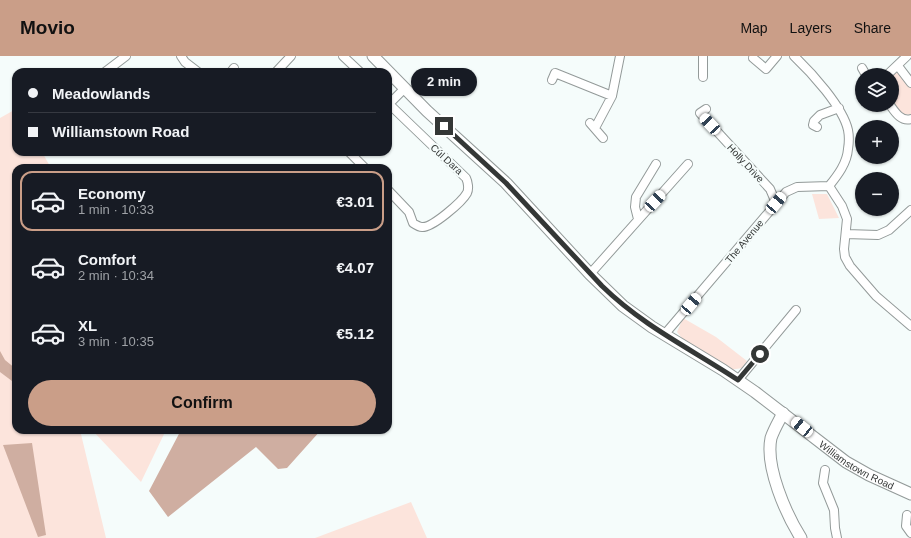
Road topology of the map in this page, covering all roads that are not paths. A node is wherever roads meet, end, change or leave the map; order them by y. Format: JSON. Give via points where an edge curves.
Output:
{"nodes":[{"id":1,"x":126,"y":56,"type":"edge"},
{"id":2,"x":181,"y":56,"type":"edge"},
{"id":3,"x":291,"y":56,"type":"edge"},
{"id":4,"x":343,"y":56,"type":"edge"},
{"id":5,"x":373,"y":56,"type":"edge"},
{"id":6,"x":620,"y":56,"type":"edge"},
{"id":7,"x":703,"y":56,"type":"edge"},
{"id":8,"x":777,"y":56,"type":"edge"},
{"id":9,"x":794,"y":56,"type":"edge"},
{"id":10,"x":907,"y":56,"type":"edge"},
{"id":11,"x":753,"y":58,"type":"dead end"},
{"id":12,"x":898,"y":66,"type":"junction"},
{"id":13,"x":116,"y":68,"type":"edge"},
{"id":14,"x":193,"y":68,"type":"edge"},
{"id":15,"x":280,"y":68,"type":"edge"},
{"id":16,"x":356,"y":68,"type":"edge"},
{"id":17,"x":385,"y":68,"type":"edge"},
{"id":18,"x":896,"y":68,"type":"edge"},
{"id":19,"x":392,"y":75,"type":"edge"},
{"id":20,"x":703,"y":77,"type":"dead end"},
{"id":21,"x":552,"y":80,"type":"dead end"},
{"id":22,"x":911,"y":83,"type":"edge"},
{"id":23,"x":405,"y":88,"type":"junction"},
{"id":24,"x":612,"y":96,"type":"junction"},
{"id":25,"x":392,"y":100,"type":"edge"},
{"id":26,"x":392,"y":108,"type":"edge"},
{"id":27,"x":839,"y":108,"type":"junction"},
{"id":28,"x":706,"y":109,"type":"dead end"},
{"id":29,"x":896,"y":112,"type":"edge"},
{"id":30,"x":911,"y":119,"type":"edge"},
{"id":31,"x":817,"y":128,"type":"dead end"},
{"id":32,"x":603,"y":138,"type":"dead end"},
{"id":33,"x":353,"y":156,"type":"edge"},
{"id":34,"x":361,"y":164,"type":"edge"},
{"id":35,"x":656,"y":164,"type":"dead end"},
{"id":36,"x":688,"y":164,"type":"dead end"},
{"id":37,"x":829,"y":186,"type":"junction"},
{"id":38,"x":392,"y":194,"type":"edge"},
{"id":39,"x":776,"y":203,"type":"junction"},
{"id":40,"x":911,"y":210,"type":"edge"},
{"id":41,"x":638,"y":219,"type":"junction"},
{"id":42,"x":846,"y":234,"type":"junction"},
{"id":43,"x":590,"y":274,"type":"junction"},
{"id":44,"x":796,"y":310,"type":"dead end"},
{"id":45,"x":911,"y":326,"type":"edge"},
{"id":46,"x":664,"y":335,"type":"junction"},
{"id":47,"x":738,"y":380,"type":"junction"},
{"id":48,"x":783,"y":413,"type":"junction"},
{"id":49,"x":825,"y":470,"type":"dead end"},
{"id":50,"x":911,"y":494,"type":"edge"},
{"id":51,"x":907,"y":515,"type":"dead end"},
{"id":52,"x":911,"y":533,"type":"edge"},
{"id":53,"x":802,"y":538,"type":"edge"},
{"id":54,"x":837,"y":538,"type":"edge"}],
"edges":[{"from":1,"to":13,"type":"street"},
{"from":2,"to":14,"type":"street"},
{"from":3,"to":15,"type":"street"},
{"from":4,"to":16,"type":"street"},
{"from":5,"to":17,"type":"street","name":"Williamstown Road"},
{"from":6,"to":24,"type":"street"},
{"from":7,"to":20,"type":"street"},
{"from":8,"to":11,"type":"street","via":[[766,69]]},
{"from":9,"to":27,"type":"street"},
{"from":10,"to":12,"type":"street"},
{"from":12,"to":18,"type":"street"},
{"from":12,"to":22,"type":"street"},
{"from":19,"to":23,"type":"street","name":"Williamstown Road"},
{"from":21,"to":24,"type":"street","via":[[555,73]]},
{"from":23,"to":25,"type":"street","name":"Cúl Dara"},
{"from":23,"to":43,"type":"street","name":"Williamstown Road","via":[[506,183]]},
{"from":24,"to":32,"type":"street","via":[[600,118],[593,125]]},
{"from":26,"to":38,"type":"street","name":"Cúl Dara","via":[[466,178],[468,186],[467,193],[441,218],[422,227],[413,223],[409,212]]},
{"from":27,"to":31,"type":"street","via":[[820,115],[813,125]]},
{"from":27,"to":37,"type":"street","via":[[848,130],[848,149],[841,170]]},
{"from":28,"to":39,"type":"street","name":"Holly Drive","via":[[700,113],[770,189]]},
{"from":29,"to":30,"type":"street","via":[[901,118]]},
{"from":33,"to":34,"type":"street"},
{"from":35,"to":41,"type":"street","via":[[636,196],[635,208]]},
{"from":36,"to":41,"type":"street"},
{"from":37,"to":39,"type":"street","name":"The Avenue","via":[[798,187],[786,192]]},
{"from":37,"to":42,"type":"street","via":[[847,219]]},
{"from":39,"to":46,"type":"street","name":"The Avenue"},
{"from":40,"to":42,"type":"street","via":[[890,230],[878,235]]},
{"from":41,"to":43,"type":"street"},
{"from":42,"to":45,"type":"street","via":[[845,258],[850,266],[876,296]]},
{"from":43,"to":46,"type":"street","name":"Williamstown Road","via":[[623,306]]},
{"from":44,"to":47,"type":"street"},
{"from":46,"to":47,"type":"street","name":"Williamstown Road"},
{"from":47,"to":48,"type":"street","name":"Williamstown Road"},
{"from":48,"to":50,"type":"street","name":"Williamstown Road","via":[[852,466]]},
{"from":48,"to":53,"type":"street","via":[[771,438],[772,463],[783,503]]},
{"from":49,"to":54,"type":"street","via":[[823,483],[834,510]]},
{"from":51,"to":52,"type":"street","via":[[906,526]]}]}
